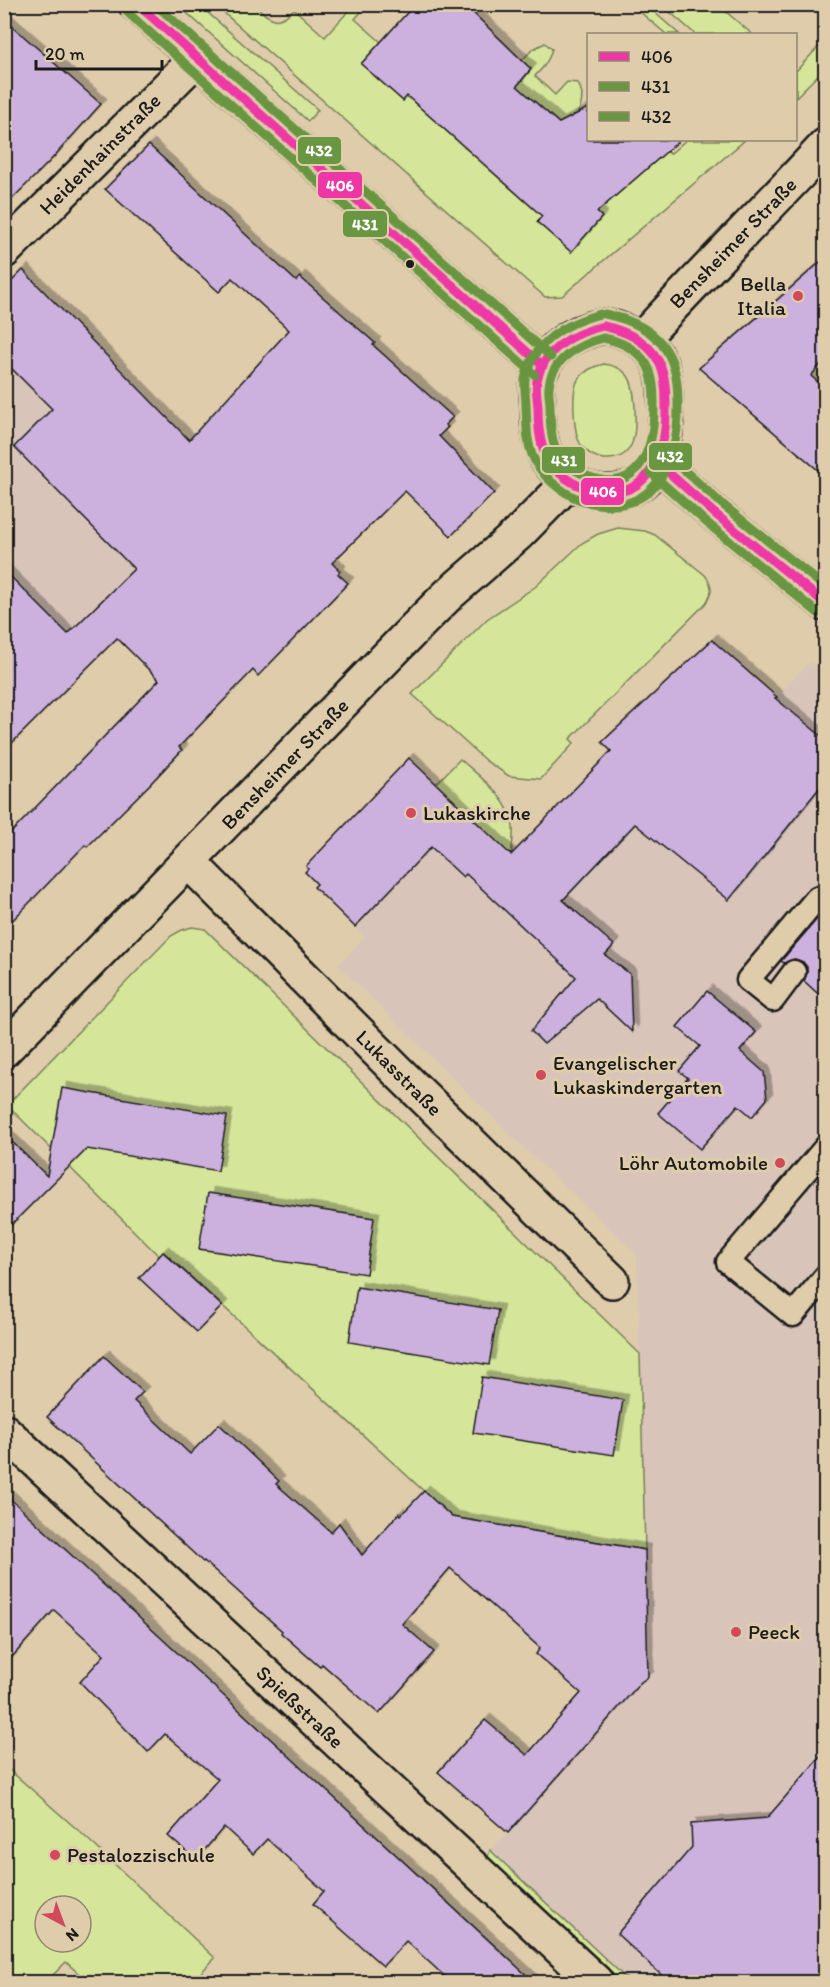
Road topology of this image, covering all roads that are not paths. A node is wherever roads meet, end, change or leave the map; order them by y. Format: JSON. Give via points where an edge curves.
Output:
{"nodes":[{"id":1,"x":136,"y":4,"type":"edge"},
{"id":2,"x":197,"y":58,"type":"junction"},
{"id":3,"x":825,"y":145,"type":"edge"},
{"id":4,"x":4,"y":251,"type":"edge"},
{"id":5,"x":641,"y":340,"type":"junction"},
{"id":6,"x":543,"y":366,"type":"junction"},
{"id":7,"x":658,"y":463,"type":"junction"},
{"id":8,"x":569,"y":482,"type":"junction"},
{"id":9,"x":825,"y":604,"type":"edge"},
{"id":10,"x":189,"y":862,"type":"junction"},
{"id":11,"x":825,"y":897,"type":"edge"},
{"id":12,"x":794,"y":972,"type":"dead end"},
{"id":13,"x":4,"y":1050,"type":"edge"},
{"id":14,"x":825,"y":1147,"type":"edge"},
{"id":15,"x":825,"y":1276,"type":"edge"},
{"id":16,"x":612,"y":1281,"type":"dead end"},
{"id":17,"x":4,"y":1431,"type":"edge"},
{"id":18,"x":596,"y":1983,"type":"edge"}],
"edges":[{"from":1,"to":2,"type":"street"},
{"from":2,"to":4,"type":"street","name":"Heidenhainstraße"},
{"from":2,"to":6,"type":"street"},
{"from":3,"to":5,"type":"street","name":"Bensheimer Straße"},
{"from":5,"to":6,"type":"street","via":[[618,328],[590,329],[564,342]]},
{"from":5,"to":7,"type":"street","via":[[663,372],[666,427]]},
{"from":6,"to":8,"type":"street","via":[[537,384],[542,442],[550,462]]},
{"from":7,"to":8,"type":"street","via":[[637,484],[613,492],[589,490]]},
{"from":7,"to":9,"type":"street"},
{"from":8,"to":10,"type":"street","name":"Bensheimer Straße","via":[[519,533],[448,595]]},
{"from":10,"to":13,"type":"street","name":"Bensheimer Straße"},
{"from":10,"to":16,"type":"street","name":"Lukasstraße"},
{"from":11,"to":12,"type":"lane","via":[[817,898],[748,980],[773,1000]]},
{"from":14,"to":15,"type":"lane","via":[[728,1262],[793,1315]]},
{"from":17,"to":18,"type":"street","name":"Spießstraße"}]}
